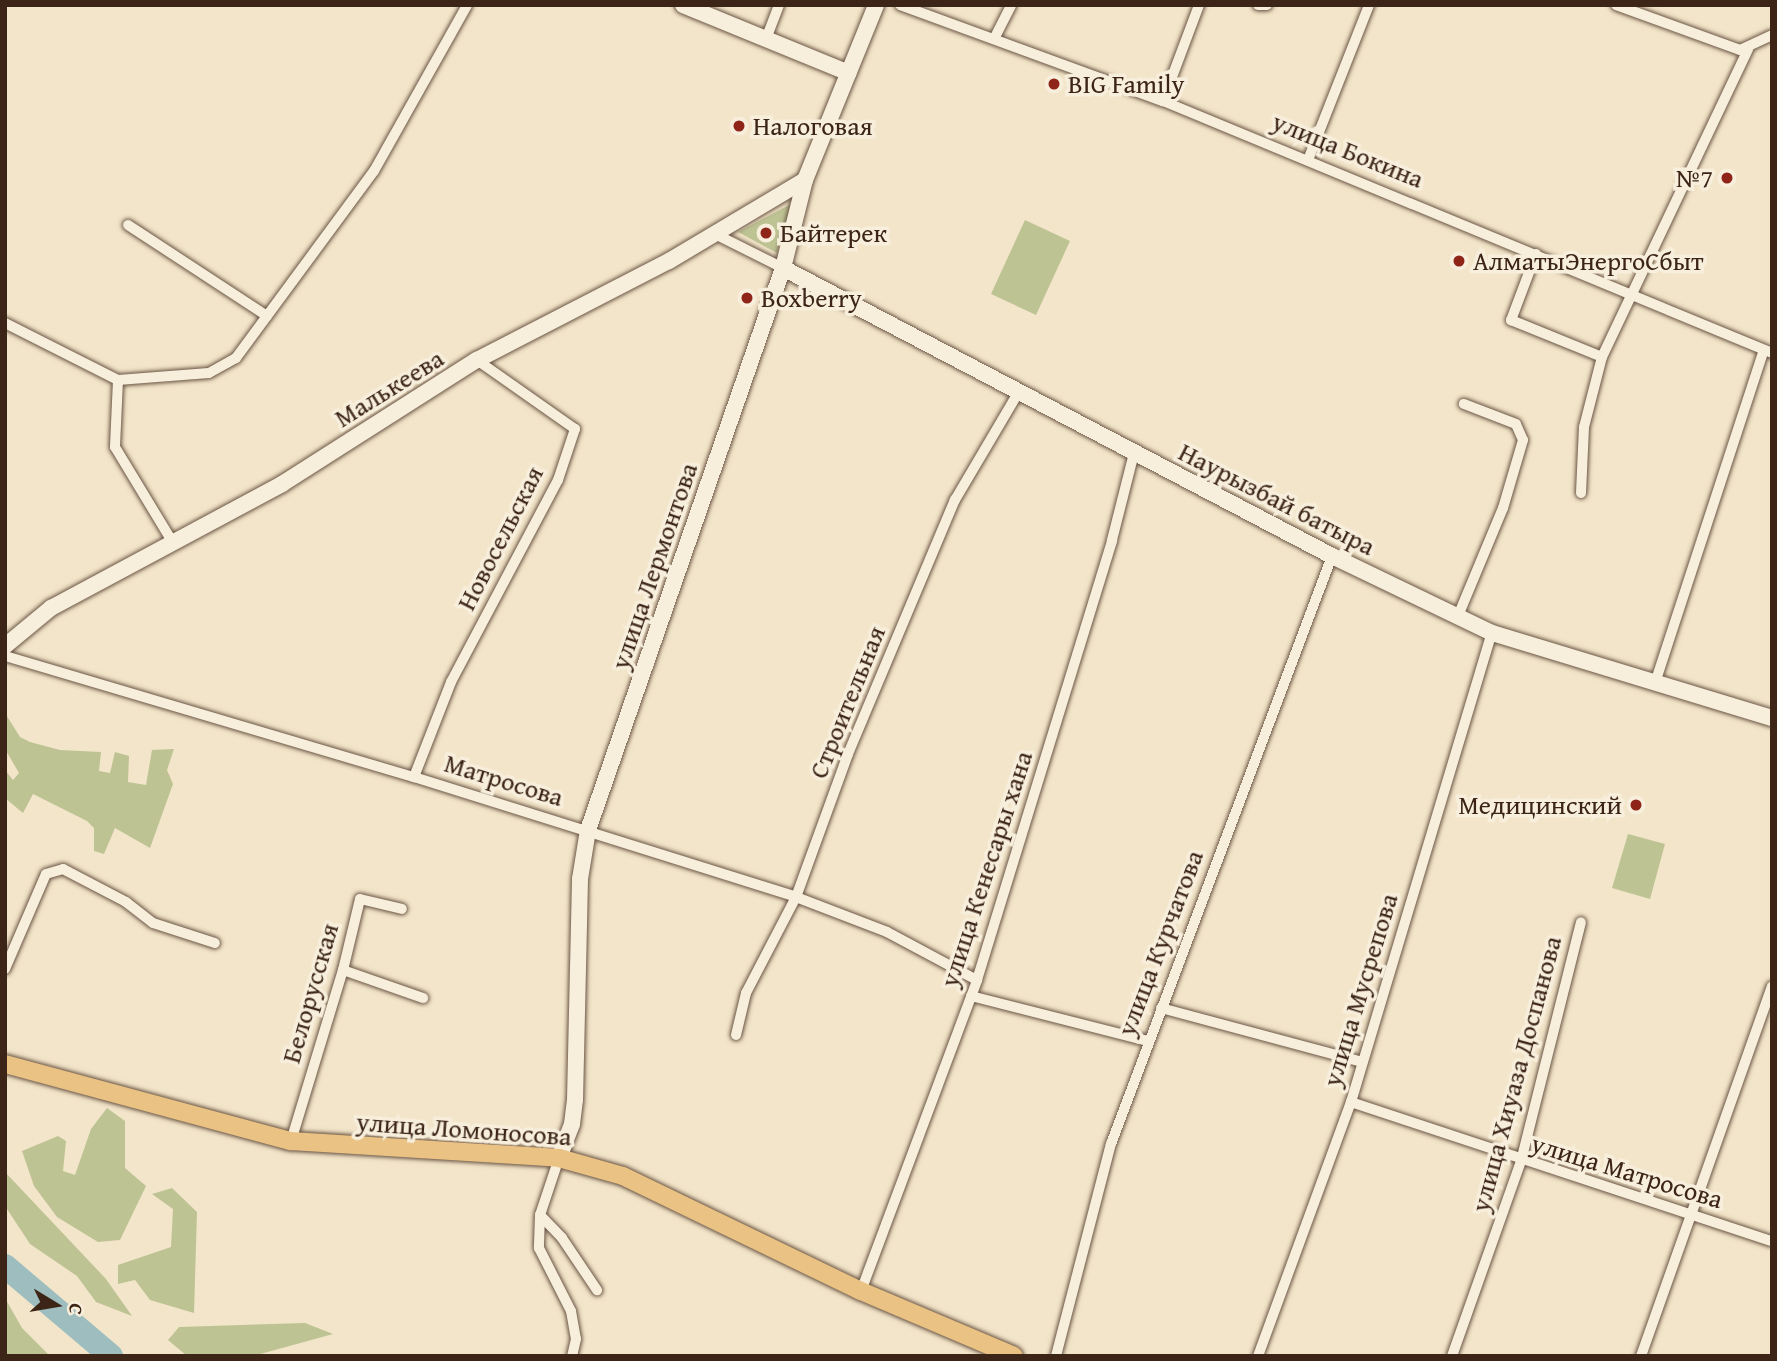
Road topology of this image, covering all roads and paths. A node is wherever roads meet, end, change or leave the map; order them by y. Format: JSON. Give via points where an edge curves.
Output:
{"nodes":[{"id":1,"x":454,"y":5,"type":"edge"},
{"id":2,"x":779,"y":5,"type":"edge"},
{"id":3,"x":876,"y":5,"type":"edge"},
{"id":4,"x":900,"y":5,"type":"edge"},
{"id":5,"x":1011,"y":5,"type":"edge"},
{"id":6,"x":1199,"y":5,"type":"edge"},
{"id":7,"x":1258,"y":5,"type":"edge"},
{"id":8,"x":1267,"y":5,"type":"edge"},
{"id":9,"x":1369,"y":5,"type":"edge"},
{"id":10,"x":1616,"y":5,"type":"edge"},
{"id":11,"x":686,"y":6,"type":"edge"},
{"id":12,"x":465,"y":10,"type":"edge"},
{"id":13,"x":1772,"y":35,"type":"edge"},
{"id":14,"x":766,"y":39,"type":"junction"},
{"id":15,"x":994,"y":39,"type":"junction"},
{"id":16,"x":1748,"y":49,"type":"junction"},
{"id":17,"x":849,"y":73,"type":"junction"},
{"id":18,"x":1163,"y":102,"type":"junction"},
{"id":19,"x":1308,"y":160,"type":"junction"},
{"id":20,"x":805,"y":180,"type":"junction"},
{"id":21,"x":128,"y":225,"type":"dead end"},
{"id":22,"x":715,"y":234,"type":"junction"},
{"id":23,"x":1536,"y":254,"type":"junction"},
{"id":24,"x":783,"y":268,"type":"junction"},
{"id":25,"x":1630,"y":293,"type":"junction"},
{"id":26,"x":267,"y":316,"type":"junction"},
{"id":27,"x":5,"y":323,"type":"edge"},
{"id":28,"x":1768,"y":352,"type":"edge"},
{"id":29,"x":1602,"y":358,"type":"junction"},
{"id":30,"x":477,"y":360,"type":"junction"},
{"id":31,"x":118,"y":380,"type":"junction"},
{"id":32,"x":1018,"y":393,"type":"junction"},
{"id":33,"x":1464,"y":404,"type":"dead end"},
{"id":34,"x":1133,"y":453,"type":"junction"},
{"id":35,"x":1581,"y":493,"type":"dead end"},
{"id":36,"x":172,"y":541,"type":"junction"},
{"id":37,"x":1332,"y":555,"type":"junction"},
{"id":38,"x":1458,"y":616,"type":"junction"},
{"id":39,"x":1492,"y":633,"type":"junction"},
{"id":40,"x":5,"y":646,"type":"edge"},
{"id":41,"x":5,"y":656,"type":"edge"},
{"id":42,"x":1655,"y":683,"type":"junction"},
{"id":43,"x":1772,"y":718,"type":"edge"},
{"id":44,"x":414,"y":777,"type":"junction"},
{"id":45,"x":588,"y":831,"type":"junction"},
{"id":46,"x":796,"y":897,"type":"junction"},
{"id":47,"x":402,"y":909,"type":"dead end"},
{"id":48,"x":1581,"y":922,"type":"dead end"},
{"id":49,"x":215,"y":943,"type":"dead end"},
{"id":50,"x":5,"y":969,"type":"edge"},
{"id":51,"x":343,"y":970,"type":"junction"},
{"id":52,"x":977,"y":980,"type":"junction"},
{"id":53,"x":1772,"y":987,"type":"edge"},
{"id":54,"x":971,"y":996,"type":"junction"},
{"id":55,"x":423,"y":998,"type":"dead end"},
{"id":56,"x":1161,"y":1008,"type":"junction"},
{"id":57,"x":736,"y":1035,"type":"dead end"},
{"id":58,"x":1147,"y":1041,"type":"junction"},
{"id":59,"x":1362,"y":1062,"type":"junction"},
{"id":60,"x":5,"y":1064,"type":"edge"},
{"id":61,"x":1351,"y":1101,"type":"junction"},
{"id":62,"x":291,"y":1141,"type":"junction"},
{"id":63,"x":559,"y":1158,"type":"junction"},
{"id":64,"x":1521,"y":1161,"type":"junction"},
{"id":65,"x":1692,"y":1213,"type":"junction"},
{"id":66,"x":540,"y":1215,"type":"junction"},
{"id":67,"x":1772,"y":1241,"type":"edge"},
{"id":68,"x":597,"y":1290,"type":"dead end"},
{"id":69,"x":862,"y":1291,"type":"junction"},
{"id":70,"x":572,"y":1356,"type":"edge"},
{"id":71,"x":1014,"y":1356,"type":"edge"},
{"id":72,"x":1056,"y":1356,"type":"edge"},
{"id":73,"x":1258,"y":1356,"type":"edge"},
{"id":74,"x":1452,"y":1356,"type":"edge"},
{"id":75,"x":1641,"y":1356,"type":"edge"}],
"edges":[{"from":1,"to":12,"type":"street"},
{"from":2,"to":14,"type":"street"},
{"from":3,"to":17,"type":"main road","name":"улица Лермонтова"},
{"from":4,"to":15,"type":"street","name":"улица Бокина"},
{"from":5,"to":15,"type":"street"},
{"from":6,"to":18,"type":"street"},
{"from":7,"to":8,"type":"street"},
{"from":9,"to":19,"type":"street"},
{"from":10,"to":16,"type":"street","via":[[1722,45]]},
{"from":11,"to":14,"type":"main road"},
{"from":12,"to":26,"type":"street","via":[[374,171]]},
{"from":13,"to":16,"type":"street"},
{"from":14,"to":17,"type":"main road"},
{"from":15,"to":18,"type":"street","name":"улица Бокина"},
{"from":16,"to":25,"type":"street"},
{"from":17,"to":20,"type":"main road","name":"улица Лермонтова"},
{"from":18,"to":19,"type":"street","name":"улица Бокина"},
{"from":19,"to":23,"type":"street","name":"улица Бокина"},
{"from":20,"to":22,"type":"main road","name":"Малькеева"},
{"from":20,"to":24,"type":"main road","name":"улица Лермонтова"},
{"from":21,"to":26,"type":"street"},
{"from":22,"to":24,"type":"street"},
{"from":22,"to":30,"type":"main road","name":"Малькеева"},
{"from":23,"to":25,"type":"street","name":"улица Бокина"},
{"from":23,"to":29,"type":"street","via":[[1511,320]]},
{"from":24,"to":32,"type":"main road","name":"Наурызбай батыра"},
{"from":24,"to":45,"type":"main road","name":"улица Лермонтова"},
{"from":25,"to":28,"type":"street","name":"улица Бокина"},
{"from":25,"to":29,"type":"street"},
{"from":26,"to":31,"type":"street","via":[[236,358],[209,373]]},
{"from":27,"to":31,"type":"street"},
{"from":28,"to":42,"type":"street"},
{"from":29,"to":35,"type":"street","via":[[1584,427]]},
{"from":30,"to":36,"type":"main road","name":"Малькеева","via":[[282,484]]},
{"from":30,"to":44,"type":"street","name":"Новосельская","via":[[575,429],[558,480],[450,682]]},
{"from":31,"to":36,"type":"street","via":[[115,447]]},
{"from":32,"to":34,"type":"main road","name":"Наурызбай батыра"},
{"from":32,"to":46,"type":"street","name":"Строительная","via":[[955,500],[848,754]]},
{"from":33,"to":38,"type":"street","via":[[1516,424],[1523,440],[1503,508]]},
{"from":34,"to":37,"type":"main road","name":"Наурызбай батыра"},
{"from":34,"to":52,"type":"street","name":"улица Кенесары хана","via":[[1112,541]]},
{"from":36,"to":40,"type":"main road","name":"Малькеева","via":[[51,608]]},
{"from":37,"to":38,"type":"main road","name":"Наурызбай батыра"},
{"from":37,"to":56,"type":"street","name":"улица Курчатова"},
{"from":38,"to":39,"type":"main road","name":"Наурызбай батыра"},
{"from":39,"to":42,"type":"main road","name":"Наурызбай батыра"},
{"from":39,"to":59,"type":"street","name":"улица Мусрепова"},
{"from":41,"to":44,"type":"street","name":"Матросова"},
{"from":42,"to":43,"type":"main road","name":"Наурызбай батыра"},
{"from":44,"to":45,"type":"street","name":"Матросова"},
{"from":45,"to":46,"type":"street","name":"Матросова"},
{"from":45,"to":63,"type":"main road","name":"улица Лермонтова","via":[[580,879],[575,1100]]},
{"from":46,"to":52,"type":"street","name":"Матросова","via":[[887,932]]},
{"from":46,"to":57,"type":"street","name":"Строительная","via":[[746,993]]},
{"from":47,"to":51,"type":"street","name":"Белорусская","via":[[360,899]]},
{"from":48,"to":64,"type":"street","name":"улица Хиуаза Доспанова"},
{"from":49,"to":50,"type":"street","via":[[153,923],[126,902],[63,869],[46,874]]},
{"from":51,"to":55,"type":"street"},
{"from":51,"to":62,"type":"street","name":"Белорусская"},
{"from":52,"to":54,"type":"street","name":"улица Кенесары хана"},
{"from":53,"to":65,"type":"street"},
{"from":54,"to":58,"type":"street"},
{"from":54,"to":69,"type":"street","name":"улица Кенесары хана"},
{"from":56,"to":58,"type":"street","name":"улица Курчатова"},
{"from":56,"to":59,"type":"street"},
{"from":58,"to":72,"type":"street","name":"улица Курчатова","via":[[1111,1144]]},
{"from":59,"to":61,"type":"street","name":"улица Мусрепова"},
{"from":60,"to":62,"type":"main road","name":"улица Ломоносова"},
{"from":61,"to":64,"type":"street","name":"улица Матросова"},
{"from":61,"to":73,"type":"street","name":"улица Мусрепова"},
{"from":62,"to":63,"type":"main road","name":"улица Ломоносова"},
{"from":63,"to":66,"type":"street"},
{"from":63,"to":69,"type":"main road","name":"улица Ломоносова","via":[[623,1175]]},
{"from":64,"to":65,"type":"street","name":"улица Матросова"},
{"from":64,"to":74,"type":"street","name":"улица Хиуаза Доспанова"},
{"from":65,"to":67,"type":"street","name":"улица Матросова"},
{"from":65,"to":75,"type":"street"},
{"from":66,"to":68,"type":"street","via":[[562,1238]]},
{"from":66,"to":70,"type":"street","via":[[539,1248],[571,1311],[576,1339]]},
{"from":69,"to":71,"type":"main road","name":"улица Ломоносова"}]}
